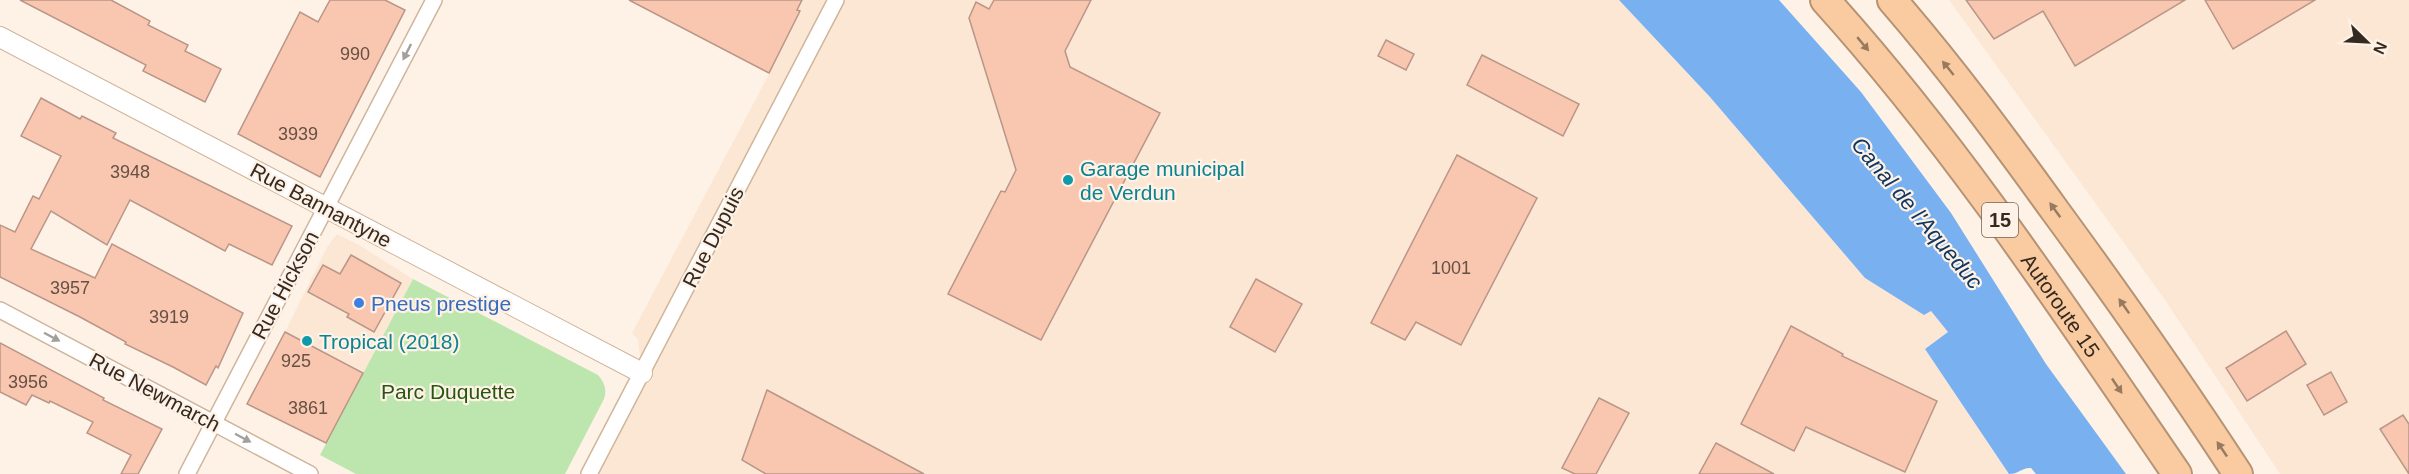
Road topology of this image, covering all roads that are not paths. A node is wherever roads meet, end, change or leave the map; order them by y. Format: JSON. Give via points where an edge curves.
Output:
{"nodes":[{"id":1,"x":434,"y":0,"type":"edge"},
{"id":2,"x":836,"y":0,"type":"edge"},
{"id":3,"x":1825,"y":0,"type":"edge"},
{"id":4,"x":1892,"y":0,"type":"edge"},
{"id":5,"x":0,"y":37,"type":"edge"},
{"id":6,"x":326,"y":207,"type":"junction"},
{"id":7,"x":0,"y":310,"type":"edge"},
{"id":8,"x":642,"y":373,"type":"junction"},
{"id":9,"x":214,"y":423,"type":"junction"},
{"id":10,"x":187,"y":474,"type":"edge"},
{"id":11,"x":310,"y":474,"type":"edge"},
{"id":12,"x":589,"y":474,"type":"edge"},
{"id":13,"x":2177,"y":474,"type":"edge"},
{"id":14,"x":2238,"y":474,"type":"edge"}],
"edges":[{"from":1,"to":6,"type":"street","name":"Rue Hickson","one_way":true},
{"from":2,"to":8,"type":"street","name":"Rue Dupuis"},
{"from":3,"to":13,"type":"highway","name":"Autoroute 15","number":"15","one_way":true,"via":[[1996,215]]},
{"from":14,"to":4,"type":"highway","number":"15","one_way":true,"via":[[2023,165]]},
{"from":5,"to":6,"type":"street","name":"Rue Bannantyne"},
{"from":6,"to":8,"type":"street","name":"Rue Bannantyne"},
{"from":6,"to":9,"type":"street","name":"Rue Hickson"},
{"from":7,"to":9,"type":"street","name":"Rue Newmarch","one_way":true},
{"from":8,"to":12,"type":"street","name":"Rue Dupuis"},
{"from":9,"to":10,"type":"street","name":"Rue Hickson"},
{"from":9,"to":11,"type":"street","name":"Rue Newmarch","one_way":true}]}
